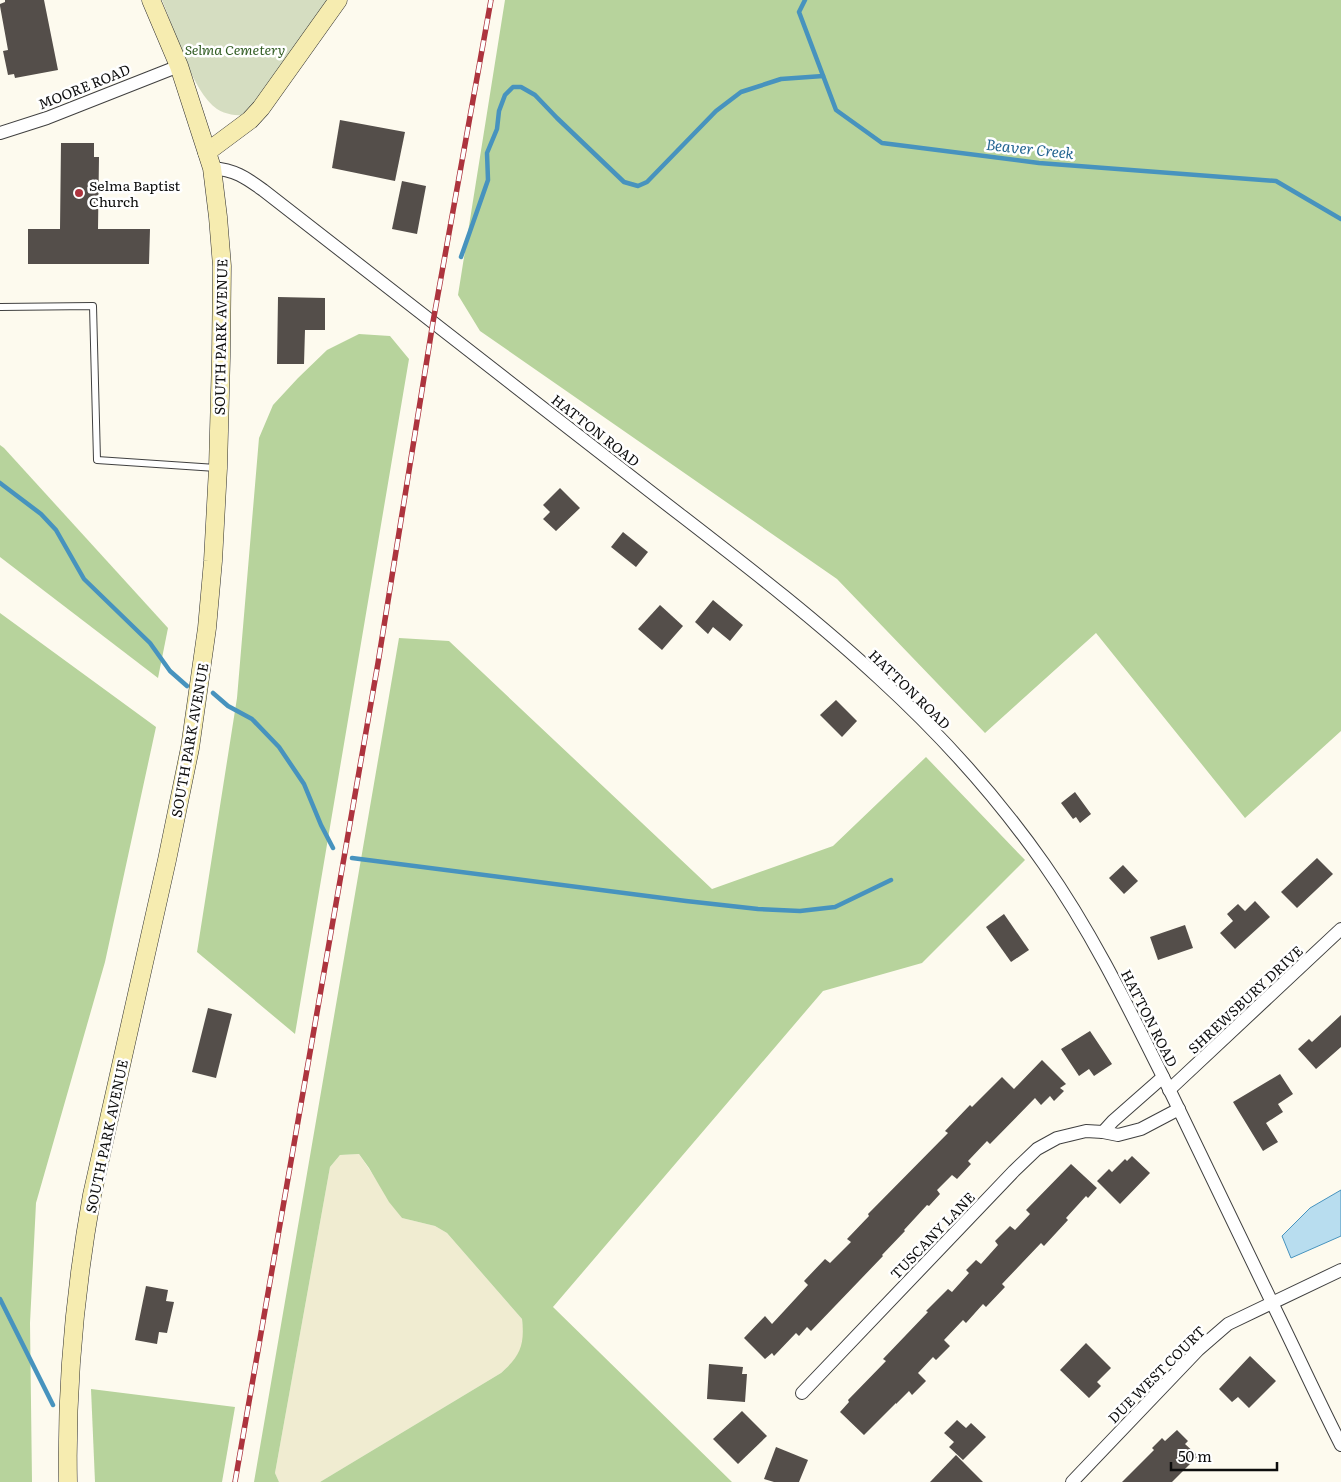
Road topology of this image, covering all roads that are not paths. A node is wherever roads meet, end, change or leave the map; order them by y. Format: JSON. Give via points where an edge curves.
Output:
{"nodes":[{"id":1,"x":151,"y":0,"type":"edge"},
{"id":2,"x":338,"y":0,"type":"edge"},
{"id":3,"x":179,"y":66,"type":"junction"},
{"id":4,"x":0,"y":133,"type":"edge"},
{"id":5,"x":210,"y":160,"type":"junction"},
{"id":6,"x":0,"y":307,"type":"edge"},
{"id":7,"x":218,"y":468,"type":"junction"},
{"id":8,"x":1341,"y":929,"type":"edge"},
{"id":9,"x":1163,"y":1077,"type":"junction"},
{"id":10,"x":1169,"y":1090,"type":"junction"},
{"id":11,"x":1179,"y":1109,"type":"junction"},
{"id":12,"x":1103,"y":1132,"type":"junction"},
{"id":13,"x":1341,"y":1270,"type":"edge"},
{"id":14,"x":1273,"y":1303,"type":"junction"},
{"id":15,"x":802,"y":1394,"type":"dead end"},
{"id":16,"x":1341,"y":1444,"type":"edge"},
{"id":17,"x":68,"y":1482,"type":"edge"},
{"id":18,"x":1072,"y":1482,"type":"edge"}],
"edges":[{"from":1,"to":3,"type":"street","name":"SOUTH PARK AVENUE"},
{"from":2,"to":5,"type":"street","via":[[261,108]]},
{"from":3,"to":4,"type":"street","name":"MOORE ROAD"},
{"from":3,"to":5,"type":"street","name":"SOUTH PARK AVENUE"},
{"from":5,"to":7,"type":"street","name":"SOUTH PARK AVENUE","via":[[222,266]]},
{"from":5,"to":9,"type":"street","name":"HATTON ROAD","via":[[263,190],[746,566],[882,680],[960,761],[1008,816],[1043,863],[1095,945]]},
{"from":6,"to":7,"type":"lane","via":[[93,306],[97,460]]},
{"from":7,"to":17,"type":"street","name":"SOUTH PARK AVENUE","via":[[207,628],[190,748],[83,1246],[70,1368]]},
{"from":8,"to":10,"type":"street","name":"SHREWSBURY DRIVE"},
{"from":9,"to":10,"type":"street","name":"HATTON ROAD"},
{"from":9,"to":12,"type":"street"},
{"from":10,"to":11,"type":"street","name":"HATTON ROAD"},
{"from":11,"to":12,"type":"street","name":"TUSCANY LANE","via":[[1141,1129],[1118,1136]]},
{"from":11,"to":14,"type":"street","name":"HATTON ROAD"},
{"from":12,"to":15,"type":"street","name":"TUSCANY LANE","via":[[1086,1131],[1057,1138],[1037,1149]]},
{"from":13,"to":14,"type":"street","name":"DUE WEST COURT"},
{"from":14,"to":16,"type":"street","name":"HATTON ROAD"},
{"from":14,"to":18,"type":"street","name":"DUE WEST COURT","via":[[1228,1324],[1198,1350]]}]}
